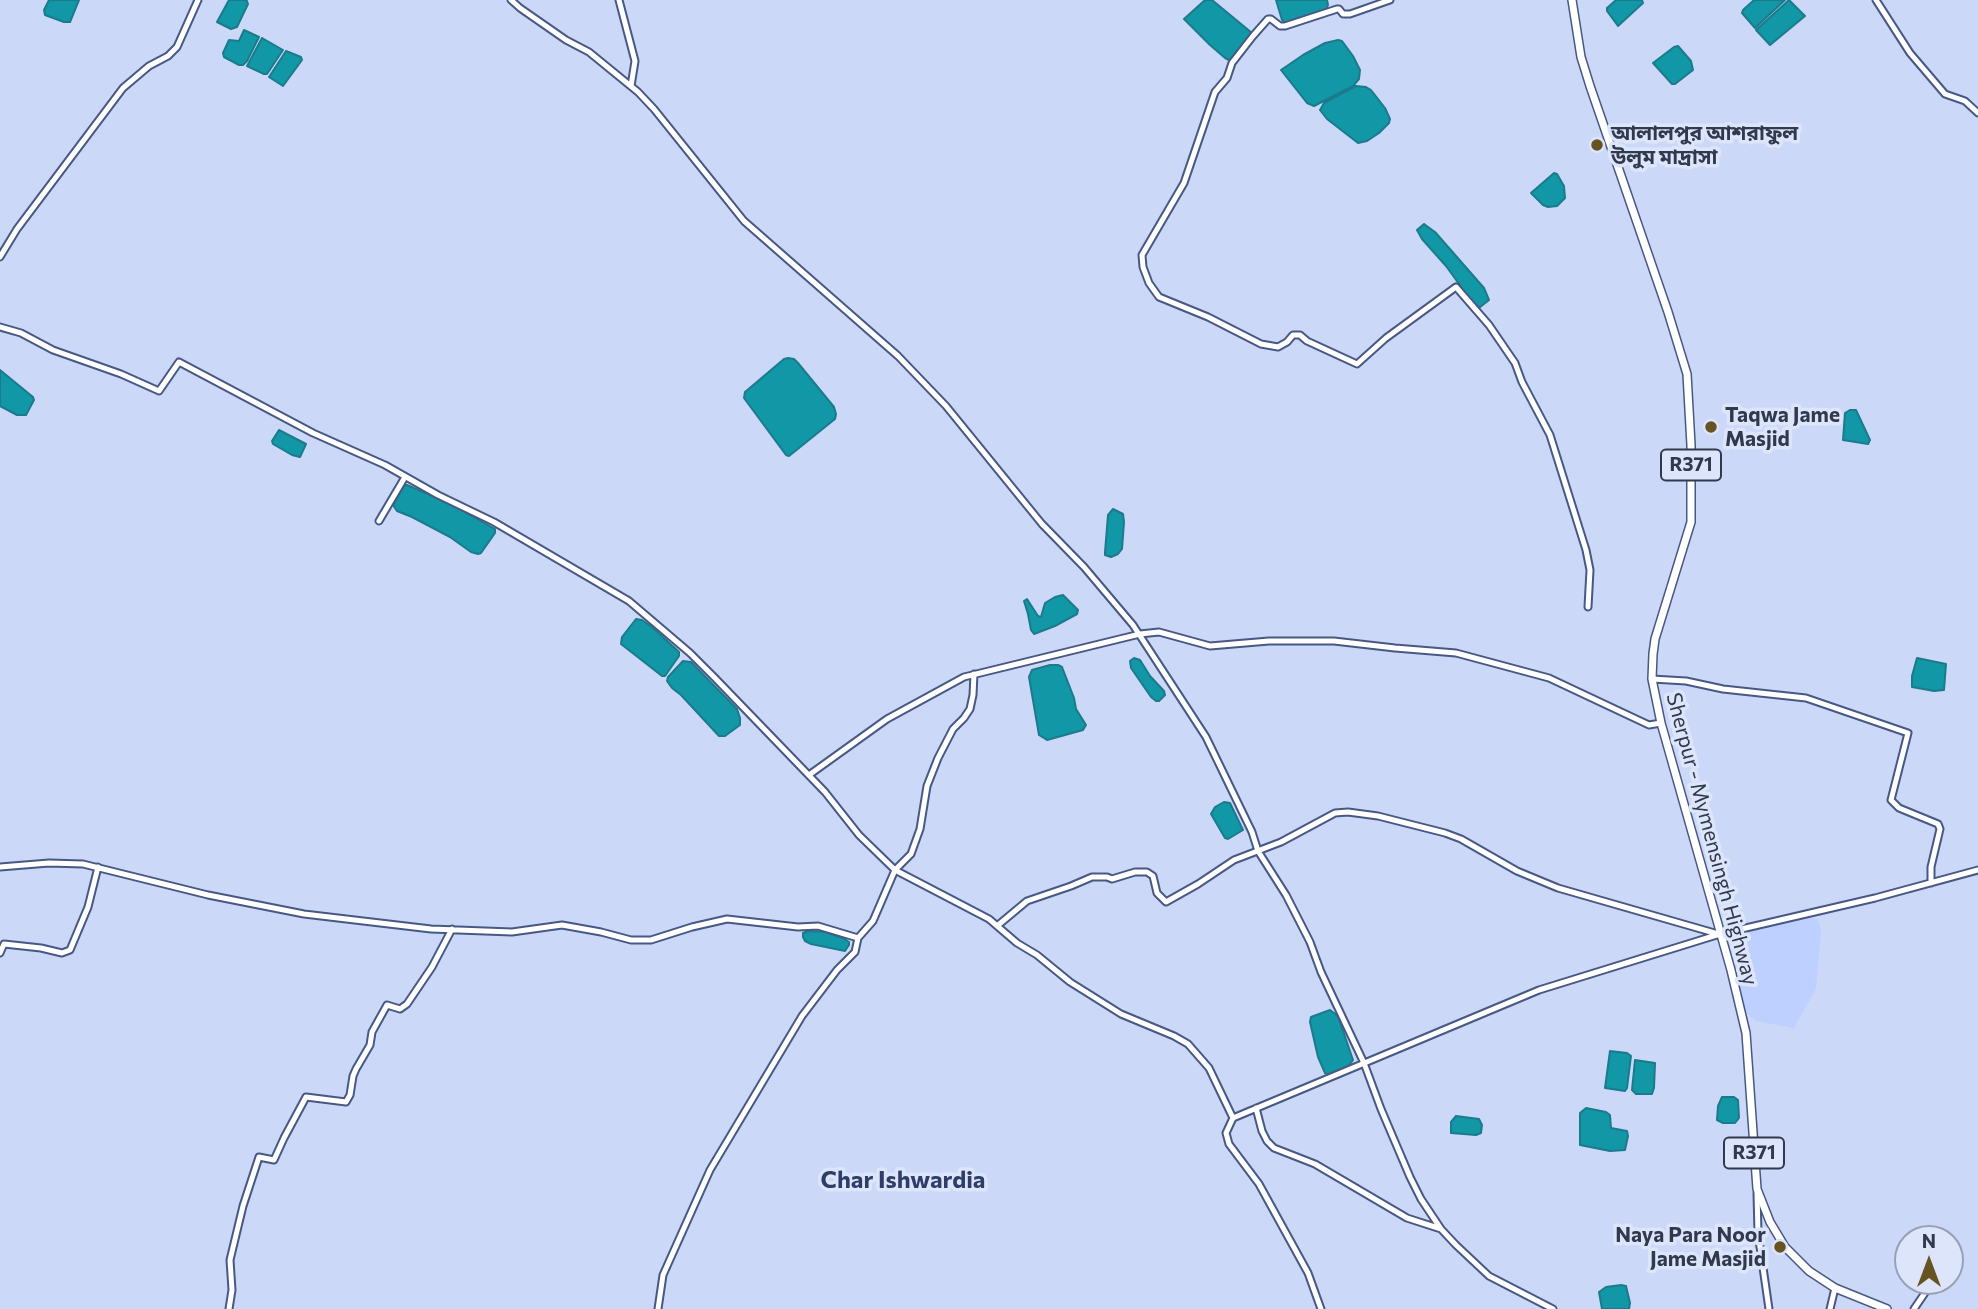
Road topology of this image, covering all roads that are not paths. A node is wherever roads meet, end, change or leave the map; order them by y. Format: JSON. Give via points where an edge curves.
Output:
{"nodes":[{"id":1,"x":198,"y":0,"type":"edge"},
{"id":2,"x":511,"y":0,"type":"edge"},
{"id":3,"x":619,"y":0,"type":"edge"},
{"id":4,"x":1390,"y":0,"type":"edge"},
{"id":5,"x":1572,"y":0,"type":"edge"},
{"id":6,"x":1876,"y":0,"type":"edge"},
{"id":7,"x":631,"y":86,"type":"junction"},
{"id":8,"x":1978,"y":113,"type":"edge"},
{"id":9,"x":0,"y":257,"type":"edge"},
{"id":10,"x":0,"y":327,"type":"edge"},
{"id":11,"x":405,"y":477,"type":"junction"},
{"id":12,"x":379,"y":521,"type":"dead end"},
{"id":13,"x":1588,"y":607,"type":"dead end"},
{"id":14,"x":1140,"y":634,"type":"junction"},
{"id":15,"x":974,"y":674,"type":"junction"},
{"id":16,"x":1652,"y":679,"type":"junction"},
{"id":17,"x":1661,"y":723,"type":"junction"},
{"id":18,"x":809,"y":775,"type":"junction"},
{"id":19,"x":1258,"y":851,"type":"junction"},
{"id":20,"x":0,"y":867,"type":"edge"},
{"id":21,"x":98,"y":867,"type":"junction"},
{"id":22,"x":895,"y":870,"type":"junction"},
{"id":23,"x":1978,"y":870,"type":"edge"},
{"id":24,"x":1931,"y":883,"type":"junction"},
{"id":25,"x":997,"y":926,"type":"junction"},
{"id":26,"x":452,"y":929,"type":"junction"},
{"id":27,"x":1720,"y":934,"type":"junction"},
{"id":28,"x":858,"y":938,"type":"junction"},
{"id":29,"x":0,"y":953,"type":"edge"},
{"id":30,"x":1364,"y":1063,"type":"junction"},
{"id":31,"x":1256,"y":1108,"type":"junction"},
{"id":32,"x":1233,"y":1118,"type":"junction"},
{"id":33,"x":1757,"y":1189,"type":"junction"},
{"id":34,"x":1441,"y":1229,"type":"junction"},
{"id":35,"x":1835,"y":1287,"type":"junction"},
{"id":36,"x":229,"y":1309,"type":"edge"},
{"id":37,"x":659,"y":1309,"type":"edge"},
{"id":38,"x":1321,"y":1309,"type":"edge"},
{"id":39,"x":1553,"y":1309,"type":"edge"},
{"id":40,"x":1769,"y":1309,"type":"edge"},
{"id":41,"x":1830,"y":1309,"type":"edge"},
{"id":42,"x":1887,"y":1309,"type":"edge"}],
"edges":[{"from":1,"to":9,"type":"street","via":[[177,47],[123,88]]},
{"from":2,"to":7,"type":"street"},
{"from":3,"to":7,"type":"street","via":[[635,61]]},
{"from":4,"to":13,"type":"street","via":[[1350,14],[1337,9],[1285,26],[1269,19],[1253,36],[1215,92],[1184,183],[1142,255],[1143,267],[1159,297],[1261,344],[1278,347],[1300,335],[1357,363],[1456,287],[1515,363],[1550,435],[1586,550]]},
{"from":5,"to":16,"type":"main road","name":"Sherpur - Mymensingh Highway","number":"R371","via":[[1581,57],[1687,374],[1691,522],[1654,645]]},
{"from":6,"to":8,"type":"street","via":[[1910,53],[1945,94],[1965,101]]},
{"from":7,"to":14,"type":"street","via":[[744,221],[898,355],[946,406]]},
{"from":10,"to":11,"type":"street","via":[[159,391],[179,362]]},
{"from":11,"to":12,"type":"street"},
{"from":11,"to":18,"type":"street","via":[[494,522],[629,601],[690,653]]},
{"from":14,"to":15,"type":"street"},
{"from":14,"to":17,"type":"street","via":[[1159,632],[1210,646],[1334,641],[1456,653],[1549,678],[1649,725]]},
{"from":14,"to":19,"type":"street","via":[[1206,737]]},
{"from":15,"to":18,"type":"street","via":[[887,719]]},
{"from":15,"to":22,"type":"street","via":[[970,709],[944,745],[927,786],[911,854]]},
{"from":16,"to":17,"type":"main road","name":"Sherpur - Mymensingh Highway","number":"R371"},
{"from":16,"to":24,"type":"street","via":[[1806,698],[1908,733],[1891,800],[1938,824]]},
{"from":17,"to":27,"type":"main road","name":"Sherpur - Mymensingh Highway","number":"R371"},
{"from":18,"to":22,"type":"street"},
{"from":19,"to":25,"type":"street","via":[[1234,860],[1166,902],[1147,872],[1112,879],[1092,877],[1027,901]]},
{"from":19,"to":27,"type":"street","via":[[1335,813],[1378,816],[1461,839],[1558,888]]},
{"from":19,"to":30,"type":"street","via":[[1298,918]]},
{"from":20,"to":21,"type":"street","via":[[49,863]]},
{"from":21,"to":26,"type":"street","via":[[304,914]]},
{"from":21,"to":29,"type":"street","via":[[70,950],[62,953],[4,944]]},
{"from":22,"to":25,"type":"street"},
{"from":22,"to":28,"type":"street","via":[[873,921]]},
{"from":23,"to":24,"type":"street"},
{"from":24,"to":27,"type":"street"},
{"from":25,"to":32,"type":"street","via":[[1121,1014],[1188,1044],[1209,1068]]},
{"from":26,"to":28,"type":"street","via":[[512,932],[562,925],[651,940],[727,919],[818,926]]},
{"from":26,"to":36,"type":"street","via":[[407,1004],[400,1009],[387,1005],[353,1076],[346,1102],[306,1097],[274,1160],[260,1157],[230,1261]]},
{"from":27,"to":30,"type":"street","via":[[1539,990]]},
{"from":27,"to":33,"type":"main road","name":"Sherpur - Mymensingh Highway","number":"R371","via":[[1746,1033]]},
{"from":28,"to":37,"type":"street","via":[[855,952],[802,1016],[710,1170],[663,1275]]},
{"from":30,"to":31,"type":"street"},
{"from":30,"to":34,"type":"street","via":[[1410,1177]]},
{"from":31,"to":32,"type":"street"},
{"from":31,"to":34,"type":"street","via":[[1262,1131],[1275,1148],[1315,1164],[1407,1219]]},
{"from":32,"to":38,"type":"street","via":[[1226,1133],[1229,1144],[1259,1184],[1308,1273]]},
{"from":33,"to":35,"type":"main road","name":"Sherpur - Mymensingh Highway","number":"R371","via":[[1785,1247]]},
{"from":33,"to":40,"type":"street"},
{"from":34,"to":39,"type":"street","via":[[1489,1276]]},
{"from":35,"to":41,"type":"street"},
{"from":35,"to":42,"type":"main road","name":"Sherpur - Mymensingh Highway","number":"R371"}]}
